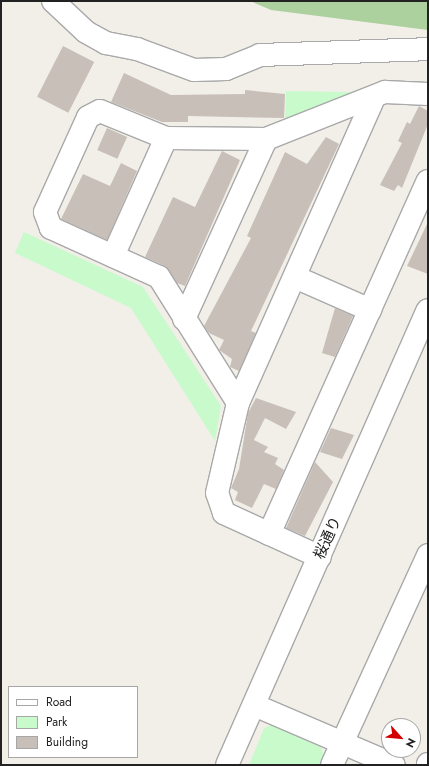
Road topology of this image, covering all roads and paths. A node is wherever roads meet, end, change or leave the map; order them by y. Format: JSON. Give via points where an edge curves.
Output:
{"nodes":[{"id":1,"x":52,"y":1,"type":"edge"},
{"id":2,"x":428,"y":49,"type":"edge"},
{"id":3,"x":428,"y":94,"type":"edge"},
{"id":4,"x":374,"y":97,"type":"junction"},
{"id":5,"x":166,"y":138,"type":"junction"},
{"id":6,"x":266,"y":139,"type":"junction"},
{"id":7,"x":428,"y":181,"type":"edge"},
{"id":8,"x":113,"y":256,"type":"junction"},
{"id":9,"x":295,"y":276,"type":"junction"},
{"id":10,"x":370,"y":310,"type":"junction"},
{"id":11,"x":428,"y":310,"type":"edge"},
{"id":12,"x":184,"y":319,"type":"junction"},
{"id":13,"x":238,"y":403,"type":"junction"},
{"id":14,"x":269,"y":534,"type":"junction"},
{"id":15,"x":320,"y":557,"type":"junction"},
{"id":16,"x":428,"y":557,"type":"edge"},
{"id":17,"x":254,"y":705,"type":"junction"},
{"id":18,"x":342,"y":743,"type":"junction"},
{"id":19,"x":227,"y":765,"type":"edge"},
{"id":20,"x":332,"y":765,"type":"edge"},
{"id":21,"x":394,"y":765,"type":"edge"}],
"edges":[{"from":1,"to":2,"type":"street","via":[[86,32],[100,39],[194,70],[226,69],[260,55]]},
{"from":3,"to":4,"type":"street","via":[[385,92]]},
{"from":4,"to":6,"type":"street"},
{"from":4,"to":9,"type":"street"},
{"from":5,"to":6,"type":"street"},
{"from":5,"to":8,"type":"street"},
{"from":5,"to":8,"type":"street","via":[[100,111],[88,117],[45,212],[51,228]]},
{"from":6,"to":12,"type":"street"},
{"from":7,"to":10,"type":"street"},
{"from":8,"to":12,"type":"street","via":[[159,277]]},
{"from":9,"to":10,"type":"street"},
{"from":9,"to":13,"type":"street"},
{"from":10,"to":14,"type":"street"},
{"from":11,"to":15,"type":"street","name":"桜通り"},
{"from":12,"to":13,"type":"street"},
{"from":13,"to":14,"type":"street","via":[[217,493],[224,513]]},
{"from":14,"to":15,"type":"street"},
{"from":15,"to":17,"type":"street","name":"桜通り"},
{"from":16,"to":18,"type":"street"},
{"from":17,"to":18,"type":"street"},
{"from":17,"to":19,"type":"street","name":"桜通り"},
{"from":18,"to":20,"type":"street"},
{"from":18,"to":21,"type":"street"}]}
